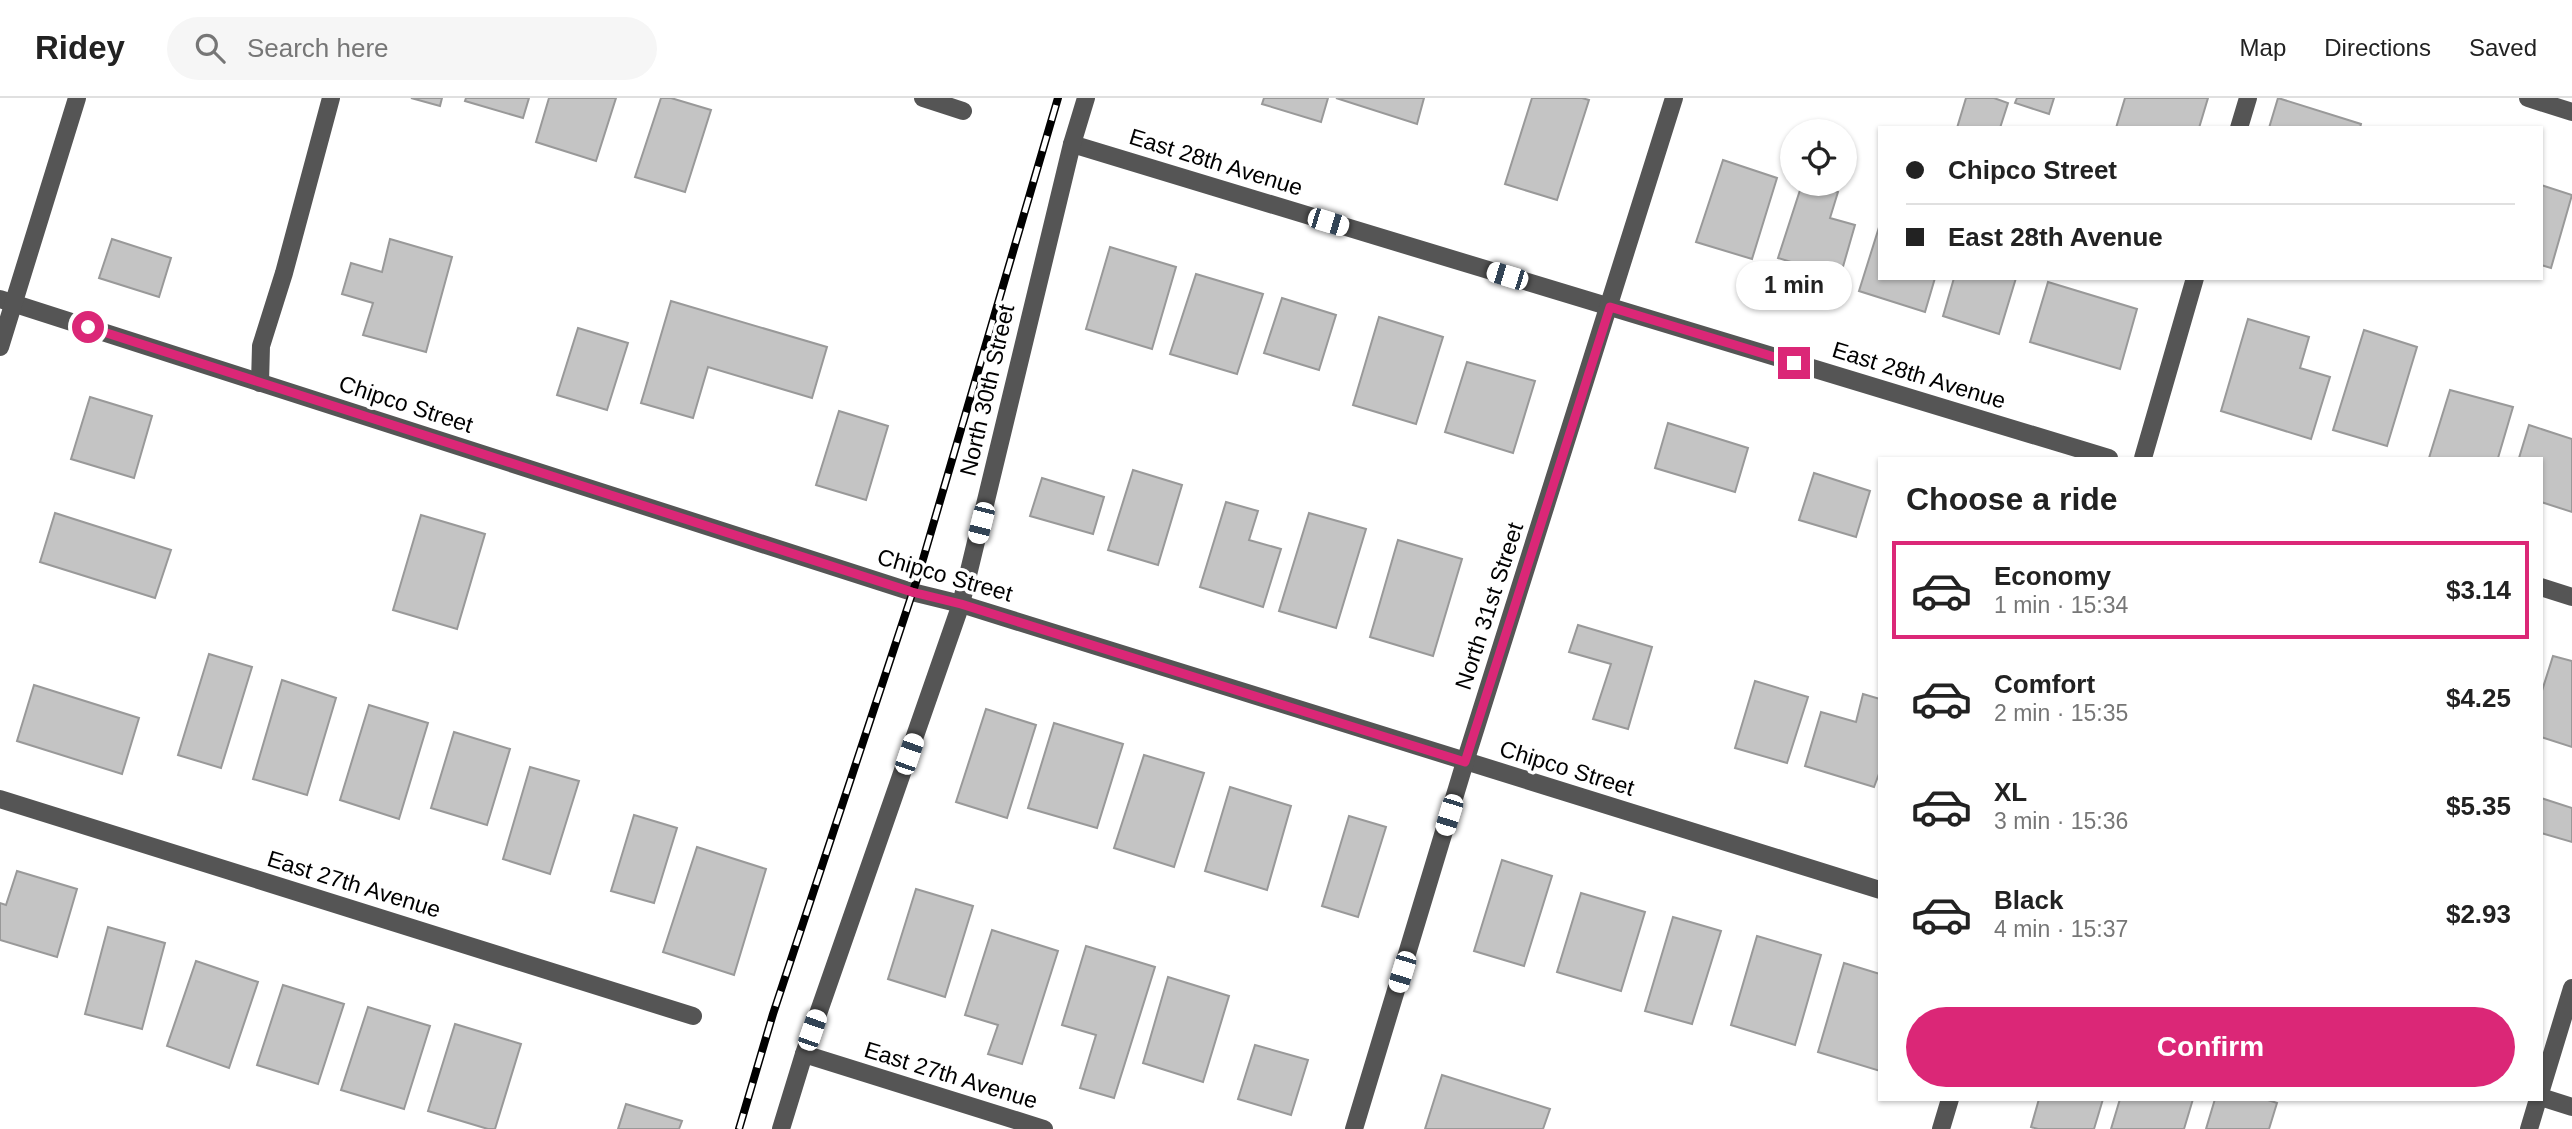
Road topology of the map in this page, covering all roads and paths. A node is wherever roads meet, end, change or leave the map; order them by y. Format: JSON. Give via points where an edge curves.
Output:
{"nodes":[{"id":1,"x":78,"y":98,"type":"edge"},
{"id":2,"x":331,"y":98,"type":"edge"},
{"id":3,"x":923,"y":98,"type":"edge"},
{"id":4,"x":1086,"y":98,"type":"edge"},
{"id":5,"x":1674,"y":98,"type":"edge"},
{"id":6,"x":2248,"y":98,"type":"edge"},
{"id":7,"x":2528,"y":98,"type":"edge"},
{"id":8,"x":963,"y":111,"type":"dead end"},
{"id":9,"x":2572,"y":112,"type":"edge"},
{"id":10,"x":2240,"y":126,"type":"edge"},
{"id":11,"x":1072,"y":144,"type":"junction"},
{"id":12,"x":2194,"y":280,"type":"edge"},
{"id":13,"x":7,"y":301,"type":"edge"},
{"id":14,"x":1610,"y":307,"type":"junction"},
{"id":15,"x":0,"y":347,"type":"edge"},
{"id":16,"x":260,"y":383,"type":"junction"},
{"id":17,"x":2106,"y":457,"type":"edge"},
{"id":18,"x":2143,"y":457,"type":"edge"},
{"id":19,"x":2543,"y":588,"type":"edge"},
{"id":20,"x":2572,"y":597,"type":"edge"},
{"id":21,"x":961,"y":604,"type":"junction"},
{"id":22,"x":1465,"y":762,"type":"junction"},
{"id":23,"x":0,"y":799,"type":"edge"},
{"id":24,"x":1878,"y":889,"type":"edge"},
{"id":25,"x":2572,"y":988,"type":"edge"},
{"id":26,"x":692,"y":1016,"type":"dead end"},
{"id":27,"x":804,"y":1055,"type":"junction"},
{"id":28,"x":2543,"y":1083,"type":"edge"},
{"id":29,"x":2543,"y":1099,"type":"edge"},
{"id":30,"x":1949,"y":1101,"type":"edge"},
{"id":31,"x":2539,"y":1101,"type":"edge"},
{"id":32,"x":2572,"y":1107,"type":"edge"},
{"id":33,"x":781,"y":1129,"type":"edge"},
{"id":34,"x":1044,"y":1129,"type":"edge"},
{"id":35,"x":1354,"y":1129,"type":"edge"},
{"id":36,"x":1941,"y":1129,"type":"edge"},
{"id":37,"x":2529,"y":1129,"type":"edge"}],
"edges":[{"from":1,"to":13,"type":"street"},
{"from":2,"to":16,"type":"street","via":[[261,346]]},
{"from":3,"to":8,"type":"street"},
{"from":4,"to":11,"type":"street","name":"North 30th Street"},
{"from":5,"to":14,"type":"street","name":"North 31st Street"},
{"from":6,"to":10,"type":"street"},
{"from":7,"to":9,"type":"street"},
{"from":11,"to":14,"type":"street","name":"East 28th Avenue"},
{"from":11,"to":21,"type":"street","name":"North 30th Street"},
{"from":12,"to":18,"type":"street"},
{"from":13,"to":15,"type":"street"},
{"from":13,"to":16,"type":"street","name":"Chipco Street"},
{"from":14,"to":17,"type":"street","name":"East 28th Avenue"},
{"from":14,"to":22,"type":"street","name":"North 31st Street"},
{"from":16,"to":21,"type":"street","name":"Chipco Street"},
{"from":19,"to":20,"type":"street"},
{"from":21,"to":22,"type":"street","name":"Chipco Street"},
{"from":21,"to":27,"type":"street","name":"North 30th Street"},
{"from":22,"to":24,"type":"street","name":"Chipco Street"},
{"from":22,"to":35,"type":"street","name":"North 31st Street"},
{"from":23,"to":26,"type":"street","name":"East 27th Avenue"},
{"from":25,"to":28,"type":"street"},
{"from":27,"to":33,"type":"street","name":"North 30th Street"},
{"from":27,"to":34,"type":"street","name":"East 27th Avenue"},
{"from":29,"to":32,"type":"street"},
{"from":30,"to":36,"type":"street"},
{"from":31,"to":37,"type":"street"}]}
